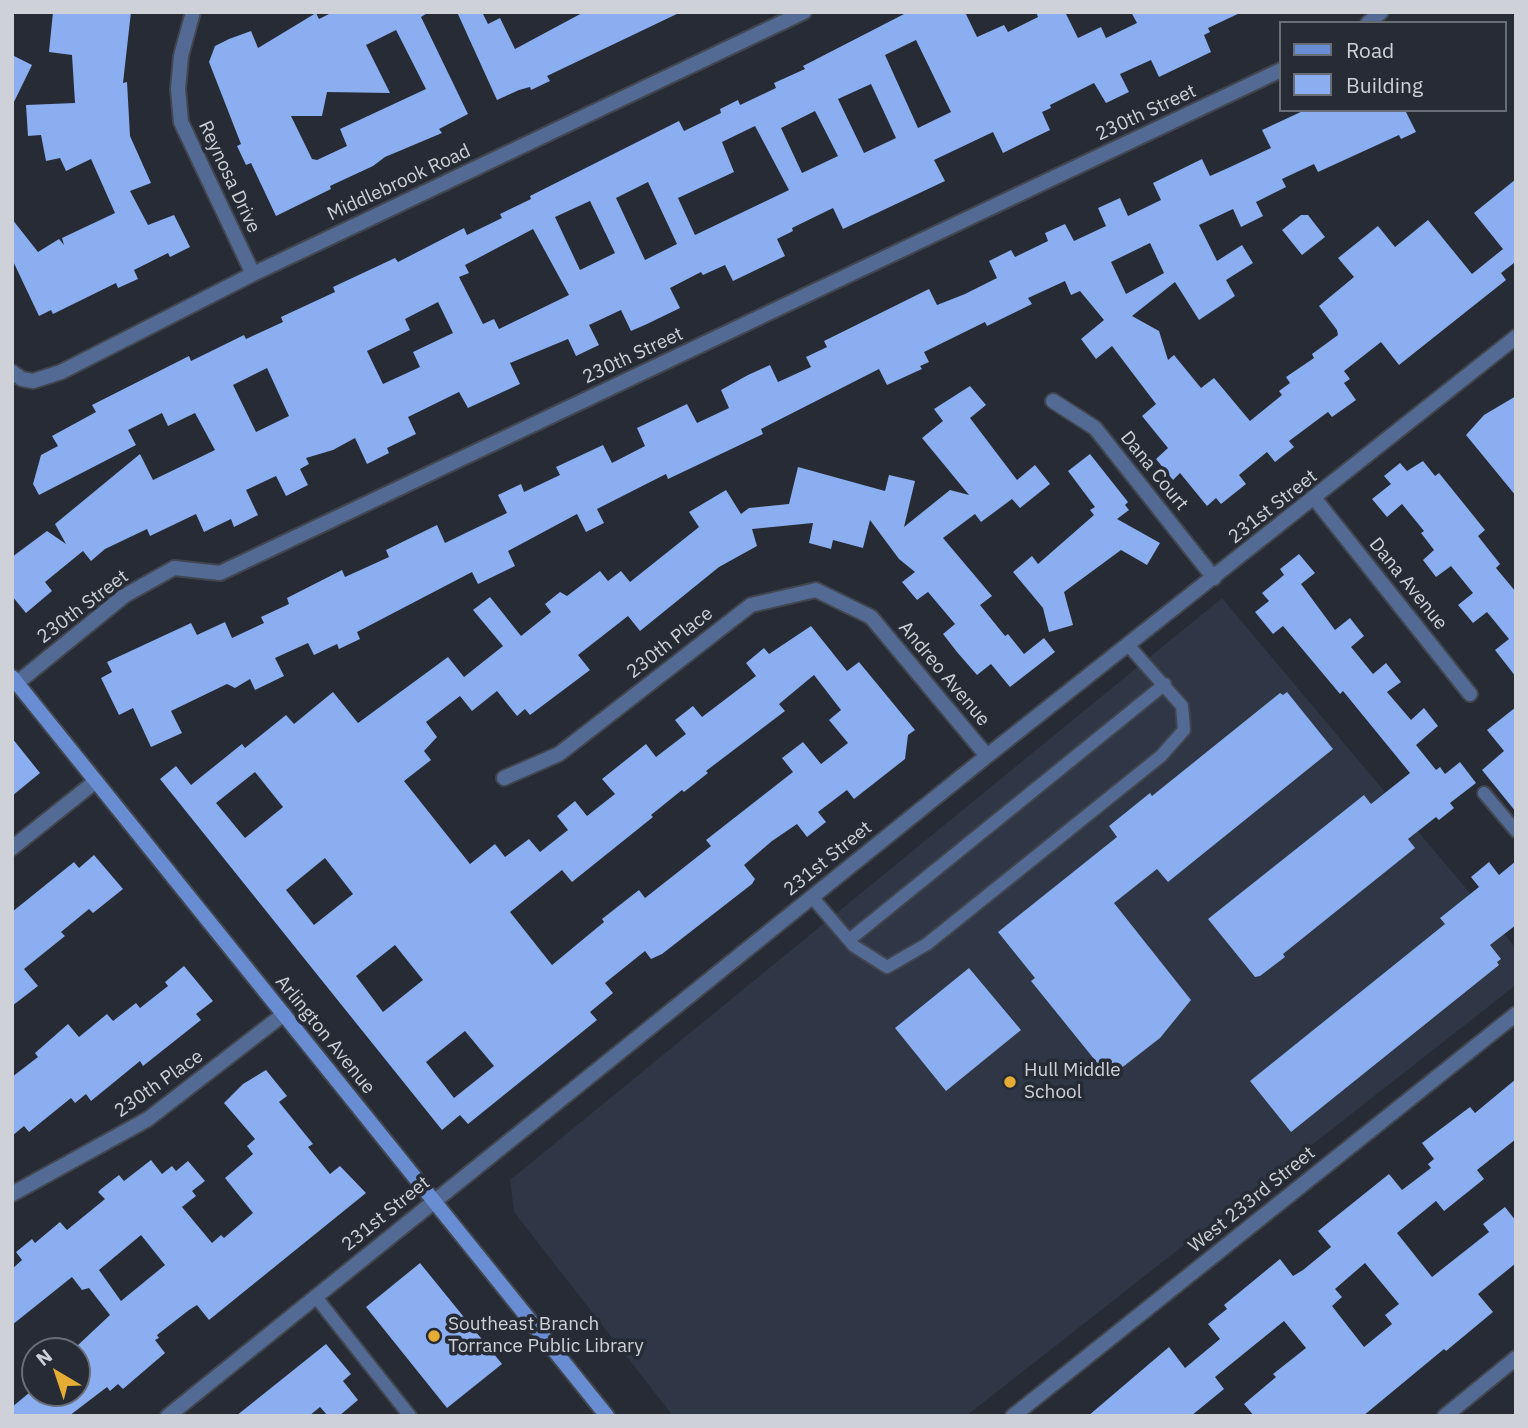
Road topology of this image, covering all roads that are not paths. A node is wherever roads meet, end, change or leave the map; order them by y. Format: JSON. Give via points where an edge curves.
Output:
{"nodes":[{"id":1,"x":193,"y":12,"type":"edge"},
{"id":2,"x":804,"y":12,"type":"edge"},
{"id":3,"x":1280,"y":69,"type":"edge"},
{"id":4,"x":253,"y":274,"type":"junction"},
{"id":5,"x":1516,"y":337,"type":"edge"},
{"id":6,"x":12,"y":372,"type":"edge"},
{"id":7,"x":1053,"y":401,"type":"dead end"},
{"id":8,"x":1315,"y":499,"type":"junction"},
{"id":9,"x":1214,"y":578,"type":"junction"},
{"id":10,"x":871,"y":617,"type":"joint"},
{"id":11,"x":1128,"y":645,"type":"junction"},
{"id":12,"x":15,"y":680,"type":"edge"},
{"id":13,"x":1165,"y":684,"type":"junction"},
{"id":14,"x":1471,"y":694,"type":"dead end"},
{"id":15,"x":987,"y":756,"type":"junction"},
{"id":16,"x":504,"y":778,"type":"dead end"},
{"id":17,"x":96,"y":781,"type":"junction"},
{"id":18,"x":1484,"y":793,"type":"dead end"},
{"id":19,"x":1516,"y":831,"type":"edge"},
{"id":20,"x":12,"y":848,"type":"edge"},
{"id":21,"x":813,"y":897,"type":"junction"},
{"id":22,"x":849,"y":940,"type":"junction"},
{"id":23,"x":284,"y":1014,"type":"junction"},
{"id":24,"x":1516,"y":1014,"type":"edge"},
{"id":25,"x":12,"y":1194,"type":"edge"},
{"id":26,"x":433,"y":1200,"type":"junction"},
{"id":27,"x":315,"y":1296,"type":"junction"},
{"id":28,"x":1516,"y":1358,"type":"edge"},
{"id":29,"x":603,"y":1414,"type":"edge"},
{"id":30,"x":1019,"y":1414,"type":"edge"},
{"id":31,"x":169,"y":1416,"type":"edge"},
{"id":32,"x":410,"y":1416,"type":"edge"},
{"id":33,"x":1445,"y":1416,"type":"edge"}],
"edges":[{"from":1,"to":4,"type":"street","name":"Reynosa Drive","via":[[181,55],[181,122]]},
{"from":2,"to":4,"type":"street","name":"Middlebrook Road"},
{"from":3,"to":12,"type":"street","name":"230th Street","via":[[220,573],[174,568],[124,596]]},
{"from":4,"to":6,"type":"street","name":"Middlebrook Road","via":[[61,372],[33,381]]},
{"from":5,"to":8,"type":"street","name":"231st Street"},
{"from":7,"to":9,"type":"street","name":"Dana Court","via":[[1095,428]]},
{"from":8,"to":9,"type":"street","name":"231st Street"},
{"from":8,"to":14,"type":"street","name":"Dana Avenue"},
{"from":9,"to":11,"type":"street","name":"231st Street"},
{"from":10,"to":15,"type":"street","name":"Andreo Avenue"},
{"from":10,"to":16,"type":"street","name":"230th Place","via":[[816,590],[751,605],[559,754]]},
{"from":11,"to":13,"type":"lane"},
{"from":11,"to":15,"type":"street","name":"231st Street"},
{"from":12,"to":17,"type":"main road","name":"Arlington Avenue"},
{"from":13,"to":22,"type":"lane"},
{"from":13,"to":22,"type":"lane","via":[[1182,706],[1184,730],[1150,764],[927,944],[887,967]]},
{"from":15,"to":21,"type":"street","name":"231st Street"},
{"from":17,"to":20,"type":"street"},
{"from":17,"to":23,"type":"main road","name":"Arlington Avenue"},
{"from":18,"to":19,"type":"lane"},
{"from":21,"to":22,"type":"lane"},
{"from":21,"to":26,"type":"street","name":"231st Street"},
{"from":23,"to":25,"type":"street","name":"230th Place","via":[[148,1119]]},
{"from":23,"to":26,"type":"main road","name":"Arlington Avenue"},
{"from":24,"to":30,"type":"street","name":"West 233rd Street"},
{"from":26,"to":27,"type":"street","name":"231st Street"},
{"from":26,"to":29,"type":"main road","name":"Arlington Avenue"},
{"from":27,"to":31,"type":"street","name":"231st Street"},
{"from":27,"to":32,"type":"lane"},
{"from":28,"to":33,"type":"street"}]}
